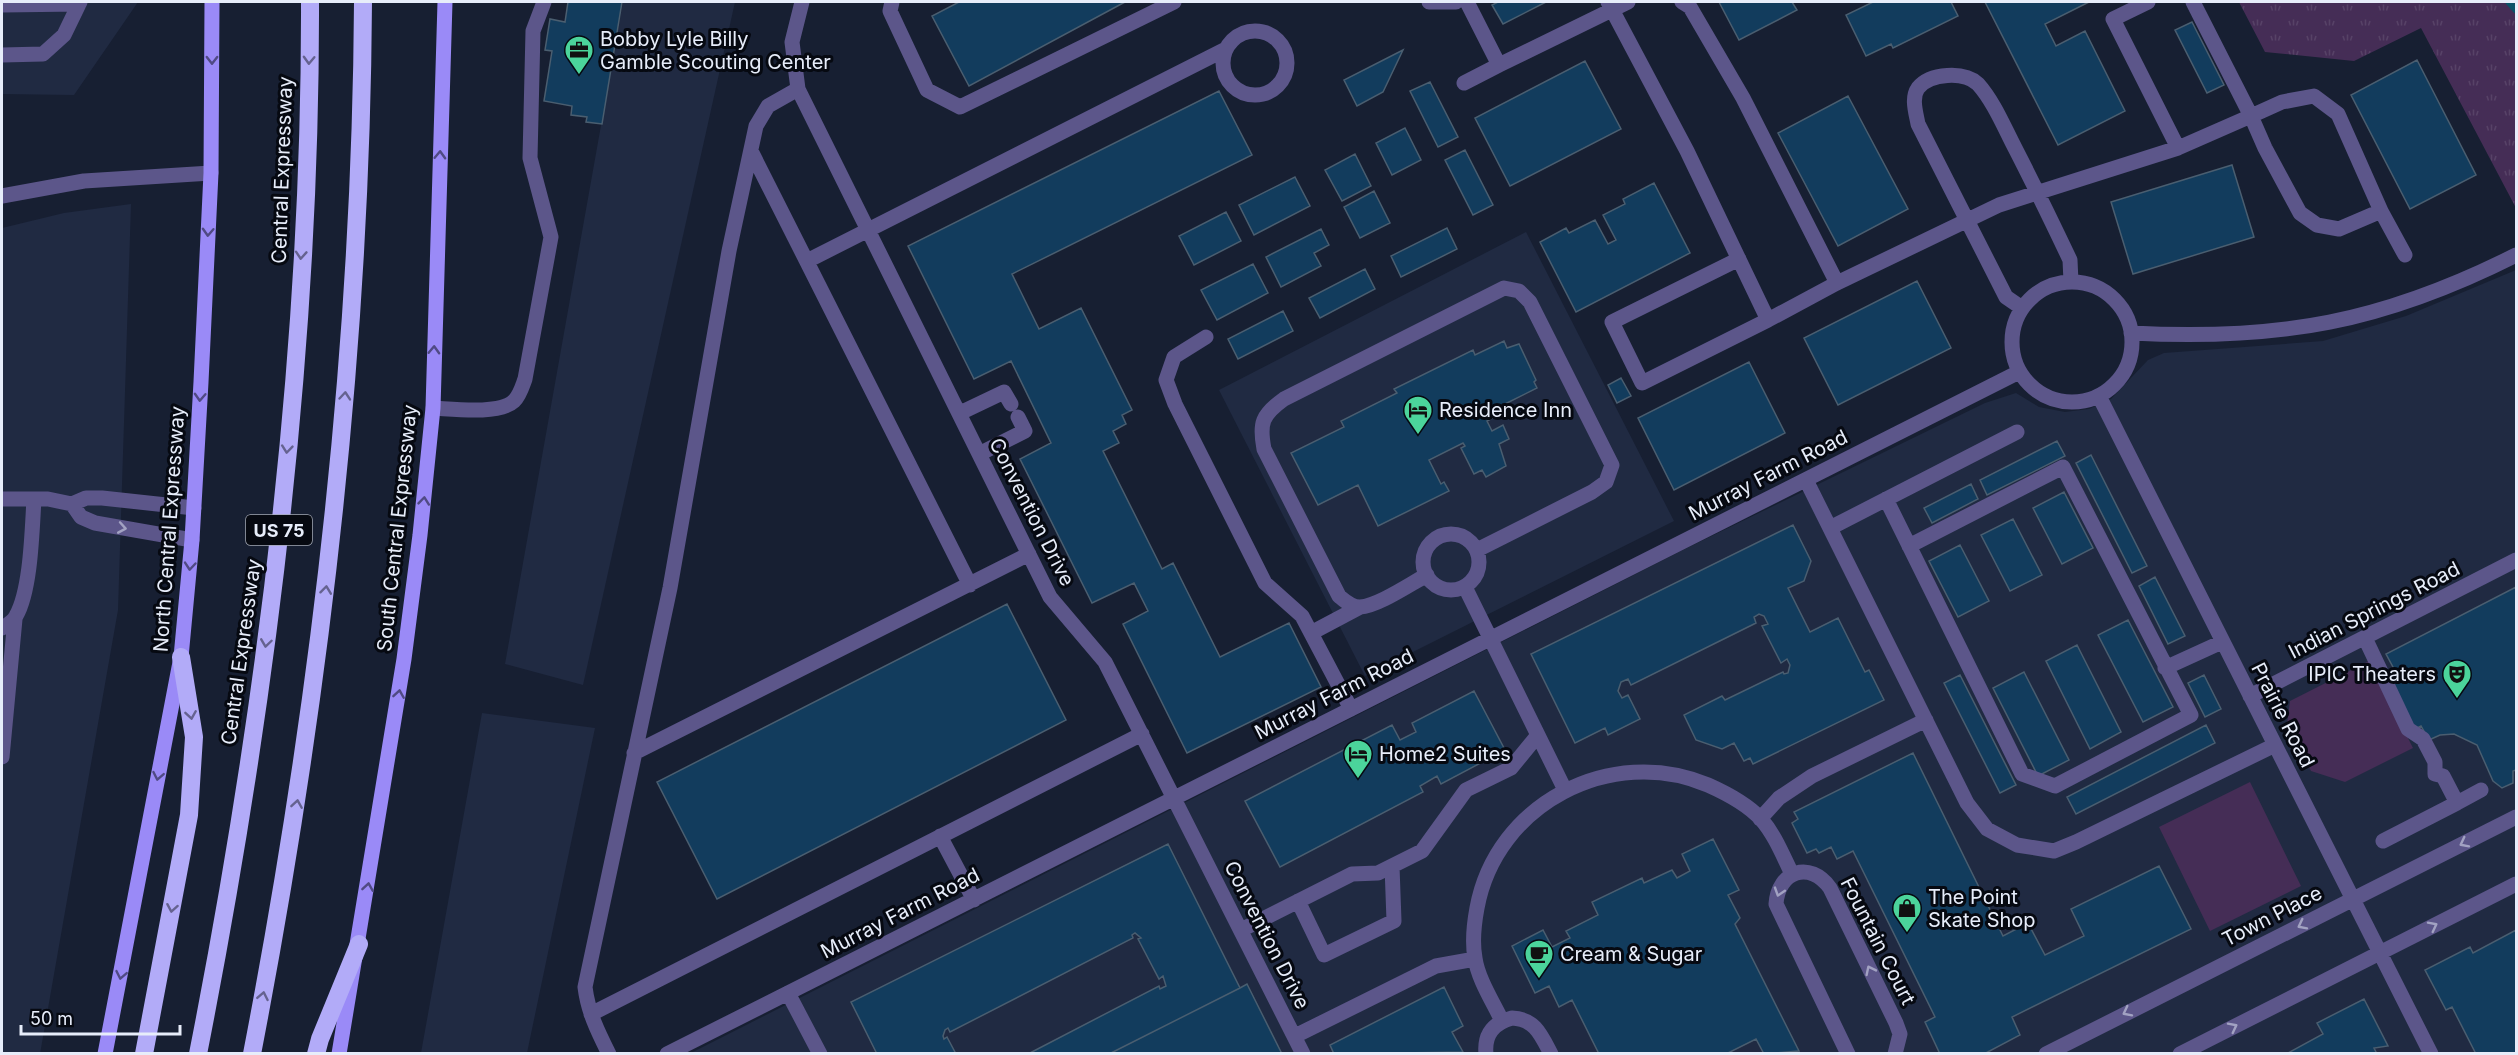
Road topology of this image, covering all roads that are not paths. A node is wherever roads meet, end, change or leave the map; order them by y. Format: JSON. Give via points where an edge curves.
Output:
{"nodes":[{"id":1,"x":212,"y":2,"type":"edge"},
{"id":2,"x":310,"y":2,"type":"edge"},
{"id":3,"x":363,"y":2,"type":"edge"},
{"id":4,"x":445,"y":2,"type":"edge"},
{"id":5,"x":544,"y":2,"type":"edge"},
{"id":6,"x":802,"y":2,"type":"edge"},
{"id":7,"x":892,"y":2,"type":"edge"},
{"id":8,"x":1174,"y":2,"type":"edge"},
{"id":9,"x":1430,"y":2,"type":"edge"},
{"id":10,"x":1456,"y":2,"type":"edge"},
{"id":11,"x":1467,"y":2,"type":"edge"},
{"id":12,"x":1628,"y":2,"type":"edge"},
{"id":13,"x":1682,"y":2,"type":"edge"},
{"id":14,"x":2148,"y":2,"type":"edge"},
{"id":15,"x":2193,"y":2,"type":"edge"},
{"id":16,"x":80,"y":3,"type":"edge"},
{"id":17,"x":2,"y":5,"type":"edge"},
{"id":18,"x":1610,"y":6,"type":"edge"},
{"id":19,"x":1226,"y":49,"type":"junction"},
{"id":20,"x":2,"y":55,"type":"edge"},
{"id":21,"x":1499,"y":65,"type":"junction"},
{"id":22,"x":1464,"y":83,"type":"dead end"},
{"id":23,"x":798,"y":89,"type":"junction"},
{"id":24,"x":2251,"y":116,"type":"junction"},
{"id":25,"x":2178,"y":148,"type":"junction"},
{"id":26,"x":751,"y":151,"type":"junction"},
{"id":27,"x":211,"y":173,"type":"junction"},
{"id":28,"x":2038,"y":193,"type":"junction"},
{"id":29,"x":2,"y":196,"type":"edge"},
{"id":30,"x":2381,"y":211,"type":"junction"},
{"id":31,"x":1966,"y":220,"type":"junction"},
{"id":32,"x":869,"y":230,"type":"junction"},
{"id":33,"x":2405,"y":255,"type":"dead end"},
{"id":34,"x":2517,"y":255,"type":"edge"},
{"id":35,"x":1739,"y":259,"type":"junction"},
{"id":36,"x":807,"y":261,"type":"junction"},
{"id":37,"x":2071,"y":282,"type":"junction"},
{"id":38,"x":1836,"y":283,"type":"junction"},
{"id":39,"x":2022,"y":308,"type":"junction"},
{"id":40,"x":1768,"y":320,"type":"junction"},
{"id":41,"x":2132,"y":333,"type":"junction"},
{"id":42,"x":1206,"y":337,"type":"dead end"},
{"id":43,"x":2019,"y":372,"type":"junction"},
{"id":44,"x":2098,"y":396,"type":"junction"},
{"id":45,"x":433,"y":408,"type":"junction"},
{"id":46,"x":960,"y":413,"type":"junction"},
{"id":47,"x":2017,"y":432,"type":"dead end"},
{"id":48,"x":979,"y":454,"type":"junction"},
{"id":49,"x":1806,"y":480,"type":"junction"},
{"id":50,"x":2,"y":499,"type":"edge"},
{"id":51,"x":34,"y":499,"type":"junction"},
{"id":52,"x":1886,"y":499,"type":"junction"},
{"id":53,"x":72,"y":504,"type":"junction"},
{"id":54,"x":194,"y":508,"type":"junction"},
{"id":55,"x":1830,"y":528,"type":"junction"},
{"id":56,"x":192,"y":540,"type":"junction"},
{"id":57,"x":1909,"y":546,"type":"junction"},
{"id":58,"x":1477,"y":550,"type":"junction"},
{"id":59,"x":1029,"y":554,"type":"junction"},
{"id":60,"x":2517,"y":561,"type":"edge"},
{"id":61,"x":1427,"y":575,"type":"junction"},
{"id":62,"x":970,"y":585,"type":"junction"},
{"id":63,"x":1465,"y":586,"type":"junction"},
{"id":64,"x":1359,"y":607,"type":"junction"},
{"id":65,"x":15,"y":619,"type":"junction"},
{"id":66,"x":2,"y":628,"type":"edge"},
{"id":67,"x":1311,"y":633,"type":"junction"},
{"id":68,"x":2365,"y":638,"type":"junction"},
{"id":69,"x":1491,"y":639,"type":"junction"},
{"id":70,"x":2222,"y":642,"type":"junction"},
{"id":71,"x":181,"y":657,"type":"junction"},
{"id":72,"x":2165,"y":668,"type":"junction"},
{"id":73,"x":2250,"y":696,"type":"junction"},
{"id":74,"x":1351,"y":709,"type":"junction"},
{"id":75,"x":1926,"y":720,"type":"junction"},
{"id":76,"x":1142,"y":734,"type":"junction"},
{"id":77,"x":1538,"y":735,"type":"junction"},
{"id":78,"x":2275,"y":744,"type":"junction"},
{"id":79,"x":634,"y":753,"type":"junction"},
{"id":80,"x":2,"y":757,"type":"edge"},
{"id":81,"x":1565,"y":790,"type":"junction"},
{"id":82,"x":2481,"y":790,"type":"dead end"},
{"id":83,"x":1174,"y":798,"type":"junction"},
{"id":84,"x":2457,"y":803,"type":"junction"},
{"id":85,"x":2517,"y":817,"type":"edge"},
{"id":86,"x":1760,"y":819,"type":"junction"},
{"id":87,"x":940,"y":836,"type":"junction"},
{"id":88,"x":2383,"y":841,"type":"dead end"},
{"id":89,"x":1392,"y":866,"type":"junction"},
{"id":90,"x":1792,"y":874,"type":"junction"},
{"id":91,"x":2517,"y":884,"type":"edge"},
{"id":92,"x":2354,"y":899,"type":"junction"},
{"id":93,"x":974,"y":900,"type":"junction"},
{"id":94,"x":1298,"y":901,"type":"junction"},
{"id":95,"x":1241,"y":930,"type":"junction"},
{"id":96,"x":359,"y":944,"type":"junction"},
{"id":97,"x":2380,"y":952,"type":"junction"},
{"id":98,"x":1475,"y":959,"type":"junction"},
{"id":99,"x":788,"y":993,"type":"junction"},
{"id":100,"x":591,"y":1014,"type":"junction"},
{"id":101,"x":1502,"y":1021,"type":"junction"},
{"id":102,"x":1295,"y":1036,"type":"junction"},
{"id":103,"x":105,"y":1053,"type":"edge"},
{"id":104,"x":144,"y":1053,"type":"edge"},
{"id":105,"x":198,"y":1053,"type":"edge"},
{"id":106,"x":252,"y":1053,"type":"edge"},
{"id":107,"x":316,"y":1053,"type":"edge"},
{"id":108,"x":339,"y":1053,"type":"edge"},
{"id":109,"x":609,"y":1053,"type":"edge"},
{"id":110,"x":667,"y":1053,"type":"edge"},
{"id":111,"x":820,"y":1053,"type":"edge"},
{"id":112,"x":1303,"y":1053,"type":"edge"},
{"id":113,"x":1486,"y":1053,"type":"edge"},
{"id":114,"x":1551,"y":1053,"type":"edge"},
{"id":115,"x":1848,"y":1053,"type":"edge"},
{"id":116,"x":1895,"y":1053,"type":"edge"},
{"id":117,"x":2046,"y":1053,"type":"edge"},
{"id":118,"x":2180,"y":1053,"type":"edge"},
{"id":119,"x":2431,"y":1053,"type":"edge"}],
"edges":[{"from":1,"to":27,"type":"main road","name":"North Central Expressway","one_way":true},
{"from":2,"to":105,"type":"highway","name":"Central Expressway","number":"US 75","one_way":true,"via":[[305,202],[290,424],[274,576],[254,727]]},
{"from":106,"to":3,"type":"highway","number":"US 75","one_way":true,"via":[[299,790],[329,560],[354,259]]},
{"from":45,"to":4,"type":"main road","name":"South Central Expressway","one_way":true},
{"from":5,"to":45,"type":"street","via":[[533,31],[530,158],[551,237],[525,379],[519,395],[501,408]]},
{"from":6,"to":23,"type":"street","name":"Convention Drive","via":[[792,42]]},
{"from":7,"to":8,"type":"street","via":[[890,11],[927,90],[960,107]]},
{"from":9,"to":10,"type":"street"},
{"from":11,"to":21,"type":"street"},
{"from":12,"to":18,"type":"street"},
{"from":13,"to":38,"type":"street","via":[[1690,7],[1743,98]]},
{"from":14,"to":25,"type":"street","via":[[2113,19]]},
{"from":15,"to":24,"type":"street"},
{"from":16,"to":17,"type":"street"},
{"from":16,"to":20,"type":"street","via":[[64,35],[44,54]]},
{"from":18,"to":21,"type":"street"},
{"from":18,"to":35,"type":"street"},
{"from":19,"to":19,"type":"street","via":[[1223,60],[1228,80],[1238,90],[1260,94],[1273,89],[1286,72],[1283,48],[1266,33],[1243,33]]},
{"from":19,"to":32,"type":"street"},
{"from":21,"to":22,"type":"street"},
{"from":23,"to":26,"type":"street","via":[[768,106],[756,126]]},
{"from":23,"to":32,"type":"street","name":"Convention Drive"},
{"from":24,"to":25,"type":"street"},
{"from":24,"to":30,"type":"street","via":[[2300,213],[2317,225],[2339,229]]},
{"from":24,"to":30,"type":"street","via":[[2282,102],[2314,96],[2338,114]]},
{"from":25,"to":28,"type":"street"},
{"from":26,"to":36,"type":"street"},
{"from":26,"to":79,"type":"street","via":[[729,251],[670,588]]},
{"from":27,"to":29,"type":"street","via":[[84,181]]},
{"from":27,"to":54,"type":"main road","name":"North Central Expressway","one_way":true},
{"from":28,"to":31,"type":"street"},
{"from":28,"to":31,"type":"street","via":[[1977,83],[1943,75],[1918,88],[1914,104],[1918,124]]},
{"from":28,"to":37,"type":"street","via":[[2070,260]]},
{"from":30,"to":33,"type":"street"},
{"from":31,"to":38,"type":"street"},
{"from":31,"to":39,"type":"street","via":[[2006,297]]},
{"from":32,"to":36,"type":"street"},
{"from":32,"to":46,"type":"street","name":"Convention Drive"},
{"from":34,"to":41,"type":"street","via":[[2421,298],[2334,323],[2256,334]]},
{"from":35,"to":40,"type":"street"},
{"from":35,"to":40,"type":"street","via":[[1612,322],[1642,383]]},
{"from":36,"to":62,"type":"street"},
{"from":37,"to":39,"type":"street","via":[[2043,289]]},
{"from":37,"to":41,"type":"street","via":[[2099,288],[2115,299],[2126,314]]},
{"from":38,"to":40,"type":"street"},
{"from":39,"to":43,"type":"street","via":[[2012,335],[2012,354]]},
{"from":41,"to":44,"type":"street","via":[[2132,352],[2125,370],[2114,385]]},
{"from":42,"to":67,"type":"street","via":[[1174,357],[1166,380],[1265,582],[1302,616]]},
{"from":43,"to":44,"type":"street","via":[[2031,386],[2063,402]]},
{"from":43,"to":49,"type":"street","name":"Murray Farm Road"},
{"from":44,"to":70,"type":"street","name":"Prairie Road"},
{"from":96,"to":45,"type":"main road","name":"South Central Expressway","one_way":true,"via":[[404,659]]},
{"from":46,"to":48,"type":"street","name":"Convention Drive"},
{"from":46,"to":48,"type":"street","via":[[1004,392],[1025,431]]},
{"from":47,"to":52,"type":"street"},
{"from":48,"to":59,"type":"street","name":"Convention Drive"},
{"from":49,"to":55,"type":"street"},
{"from":49,"to":69,"type":"street","name":"Murray Farm Road"},
{"from":50,"to":51,"type":"street"},
{"from":51,"to":53,"type":"street"},
{"from":51,"to":65,"type":"street","via":[[30,554]]},
{"from":52,"to":55,"type":"street"},
{"from":52,"to":57,"type":"street"},
{"from":53,"to":54,"type":"street","via":[[86,498],[102,498]]},
{"from":53,"to":56,"type":"street","one_way":true,"via":[[81,517],[95,524]]},
{"from":54,"to":56,"type":"main road","name":"North Central Expressway"},
{"from":55,"to":75,"type":"street"},
{"from":56,"to":71,"type":"main road","name":"North Central Expressway","one_way":true},
{"from":57,"to":72,"type":"street","via":[[2063,467]]},
{"from":57,"to":72,"type":"street","via":[[2022,774],[2055,786],[2191,715]]},
{"from":58,"to":61,"type":"street","via":[[1466,537],[1439,537],[1426,549]]},
{"from":58,"to":63,"type":"street","via":[[1479,567],[1472,582]]},
{"from":58,"to":64,"type":"street","via":[[1592,492],[1606,482],[1612,465],[1530,302],[1519,291],[1504,288],[1284,399],[1268,411],[1260,430],[1264,449],[1339,596]]},
{"from":59,"to":62,"type":"street"},
{"from":59,"to":76,"type":"street","name":"Convention Drive","via":[[1050,597],[1105,662]]},
{"from":60,"to":68,"type":"street","name":"Indian Springs Road"},
{"from":61,"to":63,"type":"street","via":[[1448,590]]},
{"from":61,"to":64,"type":"street"},
{"from":62,"to":79,"type":"street"},
{"from":63,"to":69,"type":"street"},
{"from":64,"to":67,"type":"street"},
{"from":65,"to":66,"type":"street"},
{"from":65,"to":80,"type":"street"},
{"from":67,"to":74,"type":"street"},
{"from":68,"to":73,"type":"street","name":"Indian Springs Road"},
{"from":68,"to":84,"type":"street","via":[[2408,729],[2424,738],[2435,762],[2435,774],[2443,776]]},
{"from":69,"to":74,"type":"street","name":"Murray Farm Road"},
{"from":69,"to":77,"type":"street"},
{"from":70,"to":72,"type":"street"},
{"from":70,"to":73,"type":"street","name":"Prairie Road"},
{"from":71,"to":103,"type":"main road","name":"North Central Expressway","one_way":true},
{"from":71,"to":104,"type":"highway","one_way":true,"via":[[194,737],[189,814]]},
{"from":73,"to":78,"type":"street","name":"Prairie Road"},
{"from":74,"to":83,"type":"street","name":"Murray Farm Road"},
{"from":75,"to":78,"type":"street","via":[[1967,803],[1987,829],[2017,845],[2054,850]]},
{"from":75,"to":86,"type":"street","via":[[1812,776],[1779,798]]},
{"from":76,"to":83,"type":"street","name":"Convention Drive"},
{"from":76,"to":87,"type":"street"},
{"from":77,"to":81,"type":"street"},
{"from":77,"to":89,"type":"street","via":[[1511,768],[1466,790],[1422,851]]},
{"from":78,"to":92,"type":"street","name":"Prairie Road"},
{"from":79,"to":100,"type":"street","via":[[585,987]]},
{"from":81,"to":86,"type":"street","via":[[1605,775],[1647,771],[1678,775],[1727,793]]},
{"from":81,"to":98,"type":"street","via":[[1536,808],[1512,832],[1493,860],[1480,892],[1474,925]]},
{"from":82,"to":84,"type":"street"},
{"from":83,"to":93,"type":"street","name":"Murray Farm Road"},
{"from":83,"to":95,"type":"street","name":"Convention Drive"},
{"from":84,"to":88,"type":"street"},
{"from":85,"to":92,"type":"street","name":"Town Place","one_way":true},
{"from":86,"to":90,"type":"street"},
{"from":87,"to":93,"type":"street"},
{"from":87,"to":100,"type":"street"},
{"from":89,"to":94,"type":"street","via":[[1378,873],[1352,874]]},
{"from":89,"to":94,"type":"street","via":[[1394,921],[1324,955]]},
{"from":90,"to":115,"type":"street","one_way":true,"via":[[1777,892],[1776,904]]},
{"from":116,"to":90,"type":"street","name":"Fountain Court","one_way":true,"via":[[1900,1034],[1896,1023],[1830,888],[1814,873]]},
{"from":97,"to":91,"type":"street","one_way":true},
{"from":92,"to":97,"type":"street","name":"Prairie Road"},
{"from":92,"to":117,"type":"street","name":"Town Place","one_way":true},
{"from":93,"to":99,"type":"street","name":"Murray Farm Road"},
{"from":94,"to":95,"type":"street"},
{"from":95,"to":102,"type":"street","name":"Convention Drive"},
{"from":96,"to":107,"type":"highway"},
{"from":96,"to":108,"type":"main road","name":"South Central Expressway"},
{"from":118,"to":97,"type":"street","one_way":true},
{"from":97,"to":119,"type":"street","name":"Prairie Road"},
{"from":98,"to":101,"type":"street"},
{"from":98,"to":102,"type":"street","via":[[1436,966]]},
{"from":99,"to":110,"type":"street","name":"Murray Farm Road"},
{"from":99,"to":111,"type":"street"},
{"from":100,"to":109,"type":"street"},
{"from":101,"to":113,"type":"street","via":[[1488,1035]]},
{"from":101,"to":114,"type":"street","via":[[1522,1018],[1532,1023]]},
{"from":102,"to":112,"type":"street","name":"Convention Drive"}]}
